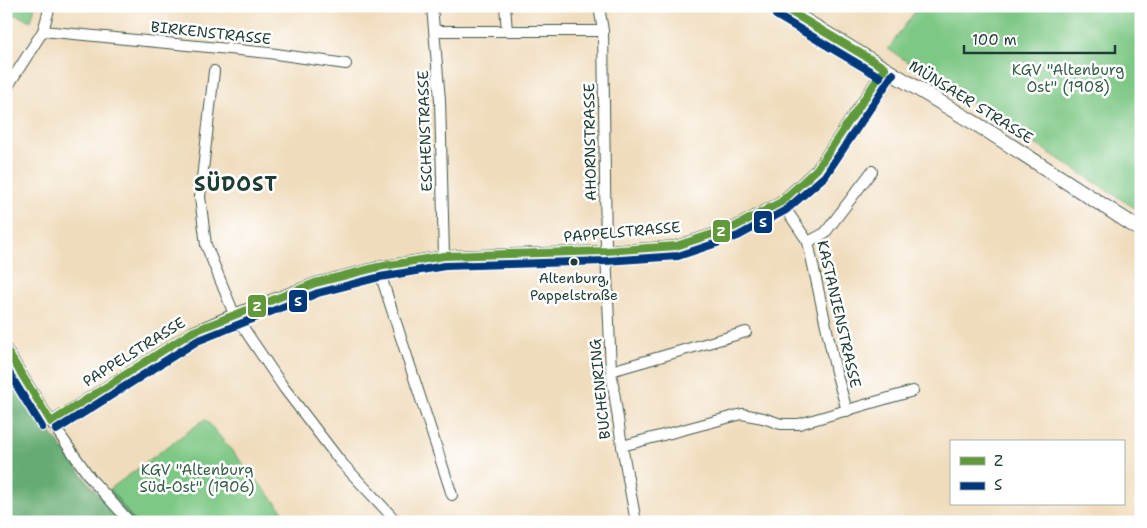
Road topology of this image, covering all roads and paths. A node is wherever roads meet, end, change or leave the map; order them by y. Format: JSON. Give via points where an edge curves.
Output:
{"nodes":[{"id":1,"x":50,"y":6,"type":"edge"},
{"id":2,"x":432,"y":6,"type":"edge"},
{"id":3,"x":505,"y":6,"type":"edge"},
{"id":4,"x":599,"y":6,"type":"edge"},
{"id":5,"x":781,"y":6,"type":"edge"},
{"id":6,"x":43,"y":31,"type":"junction"},
{"id":7,"x":435,"y":31,"type":"junction"},
{"id":8,"x":507,"y":31,"type":"junction"},
{"id":9,"x":602,"y":31,"type":"junction"},
{"id":10,"x":346,"y":64,"type":"dead end"},
{"id":11,"x":885,"y":68,"type":"junction"},
{"id":12,"x":214,"y":71,"type":"dead end"},
{"id":13,"x":6,"y":89,"type":"edge"},
{"id":14,"x":872,"y":171,"type":"dead end"},
{"id":15,"x":781,"y":202,"type":"junction"},
{"id":16,"x":1141,"y":230,"type":"edge"},
{"id":17,"x":808,"y":242,"type":"junction"},
{"id":18,"x":606,"y":251,"type":"junction"},
{"id":19,"x":444,"y":256,"type":"junction"},
{"id":20,"x":378,"y":267,"type":"junction"},
{"id":21,"x":234,"y":314,"type":"junction"},
{"id":22,"x":746,"y":332,"type":"dead end"},
{"id":23,"x":6,"y":349,"type":"edge"},
{"id":24,"x":611,"y":372,"type":"junction"},
{"id":25,"x":912,"y":391,"type":"dead end"},
{"id":26,"x":847,"y":411,"type":"junction"},
{"id":27,"x":50,"y":422,"type":"junction"},
{"id":28,"x":622,"y":446,"type":"junction"},
{"id":29,"x":452,"y":495,"type":"dead end"},
{"id":30,"x":130,"y":522,"type":"edge"},
{"id":31,"x":397,"y":522,"type":"edge"},
{"id":32,"x":636,"y":522,"type":"edge"}],
"edges":[{"from":1,"to":6,"type":"street"},
{"from":2,"to":7,"type":"street","name":"ESCHENSTRASSE"},
{"from":3,"to":8,"type":"street"},
{"from":4,"to":9,"type":"street","name":"AHORNSTRASSE"},
{"from":5,"to":11,"type":"street","name":"MÜNSAER STRASSE"},
{"from":6,"to":10,"type":"street","name":"BIRKENSTRASSE","via":[[269,53]]},
{"from":6,"to":13,"type":"street"},
{"from":7,"to":8,"type":"street"},
{"from":7,"to":19,"type":"street","name":"ESCHENSTRASSE"},
{"from":8,"to":9,"type":"street"},
{"from":9,"to":18,"type":"street","name":"AHORNSTRASSE"},
{"from":11,"to":15,"type":"street","name":"PAPPELSTRASSE","via":[[817,169]]},
{"from":11,"to":16,"type":"street","name":"MÜNSAER STRASSE","via":[[1024,153]]},
{"from":12,"to":21,"type":"street","via":[[200,197],[206,245]]},
{"from":14,"to":17,"type":"street","via":[[825,233]]},
{"from":15,"to":17,"type":"street","name":"KASTANIENSTRASSE"},
{"from":15,"to":18,"type":"street","name":"PAPPELSTRASSE","via":[[734,227],[676,246]]},
{"from":17,"to":26,"type":"street","name":"KASTANIENSTRASSE"},
{"from":18,"to":19,"type":"street","name":"PAPPELSTRASSE"},
{"from":18,"to":24,"type":"street","name":"BUCHENRING"},
{"from":19,"to":20,"type":"street","name":"PAPPELSTRASSE"},
{"from":20,"to":21,"type":"street","name":"PAPPELSTRASSE","via":[[315,283]]},
{"from":20,"to":29,"type":"street"},
{"from":21,"to":27,"type":"street","name":"PAPPELSTRASSE","via":[[192,332]]},
{"from":21,"to":31,"type":"street","via":[[284,388],[335,454]]},
{"from":22,"to":24,"type":"street"},
{"from":23,"to":27,"type":"street"},
{"from":24,"to":28,"type":"street","name":"BUCHENRING"},
{"from":25,"to":26,"type":"street","name":"KASTANIENSTRASSE"},
{"from":26,"to":28,"type":"street","name":"KASTANIENSTRASSE","via":[[798,424],[781,424],[742,414]]},
{"from":27,"to":30,"type":"street","via":[[91,479]]},
{"from":28,"to":32,"type":"street","name":"BUCHENRING"}]}
